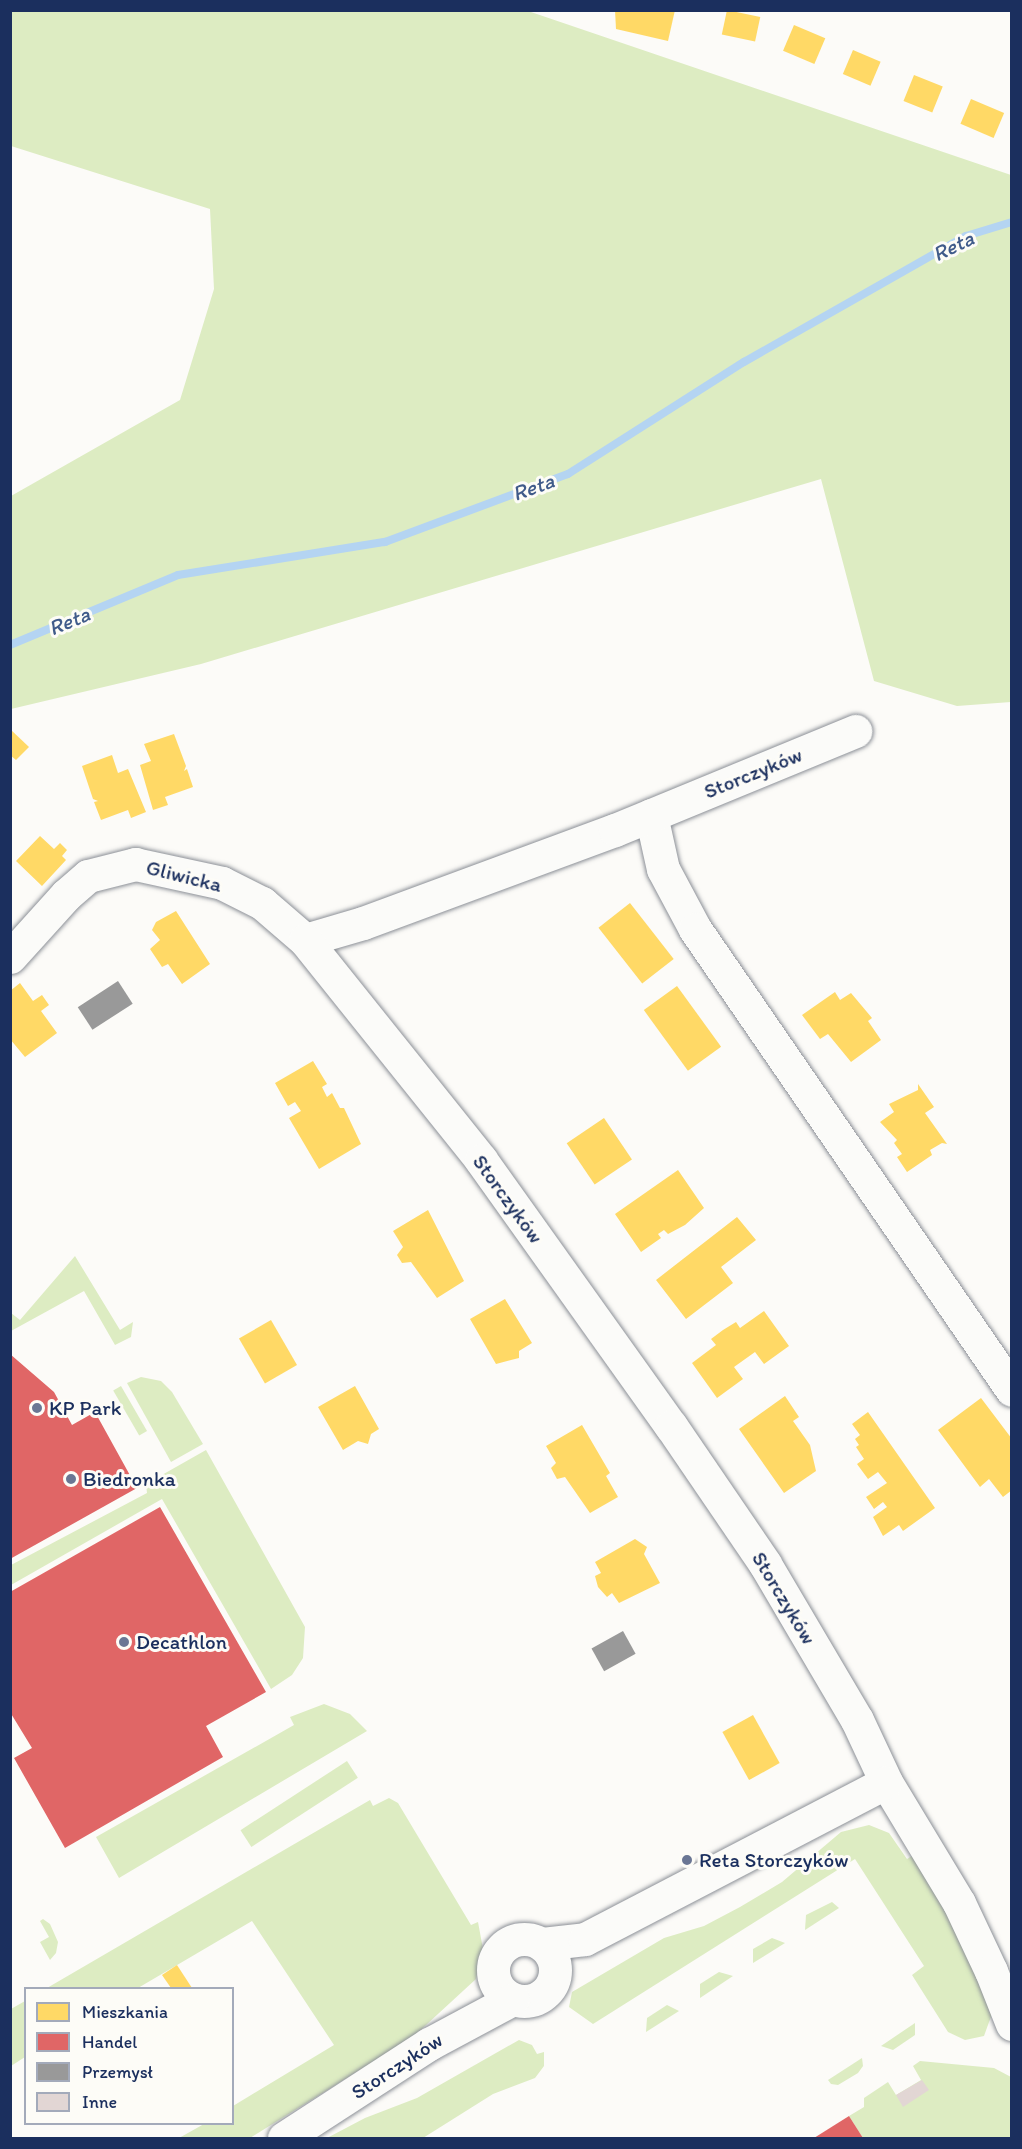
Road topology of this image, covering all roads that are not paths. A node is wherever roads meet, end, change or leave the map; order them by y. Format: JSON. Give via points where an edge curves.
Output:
{"nodes":[{"id":1,"x":855,"y":731,"type":"dead end"},
{"id":2,"x":651,"y":815,"type":"junction"},
{"id":3,"x":305,"y":940,"type":"junction"},
{"id":4,"x":10,"y":957,"type":"edge"},
{"id":5,"x":1011,"y":1390,"type":"edge"},
{"id":6,"x":886,"y":1782,"type":"junction"},
{"id":7,"x":549,"y":1957,"type":"junction"},
{"id":8,"x":503,"y":1988,"type":"junction"},
{"id":9,"x":1011,"y":2024,"type":"edge"},
{"id":10,"x":284,"y":2139,"type":"edge"}],
"edges":[{"from":1,"to":2,"type":"street","name":"Storczyków"},
{"from":2,"to":3,"type":"street","name":"Storczyków","via":[[363,923]]},
{"from":2,"to":5,"type":"street","via":[[663,869],[694,929]]},
{"from":3,"to":4,"type":"street","name":"Gliwicka","via":[[262,903],[222,883],[135,864],[88,876]]},
{"from":3,"to":6,"type":"street","name":"Storczyków","via":[[481,1160],[671,1426],[771,1574],[857,1720]]},
{"from":6,"to":7,"type":"street","via":[[585,1940],[572,1957]]},
{"from":6,"to":9,"type":"street","name":"Storczyków","via":[[959,1903],[992,1971]]},
{"from":7,"to":8,"type":"street","via":[[552,1984],[538,1998]]},
{"from":7,"to":8,"type":"street","via":[[528,1939],[509,1942],[495,1957]]},
{"from":8,"to":10,"type":"street","name":"Storczyków","via":[[429,2044]]}]}
